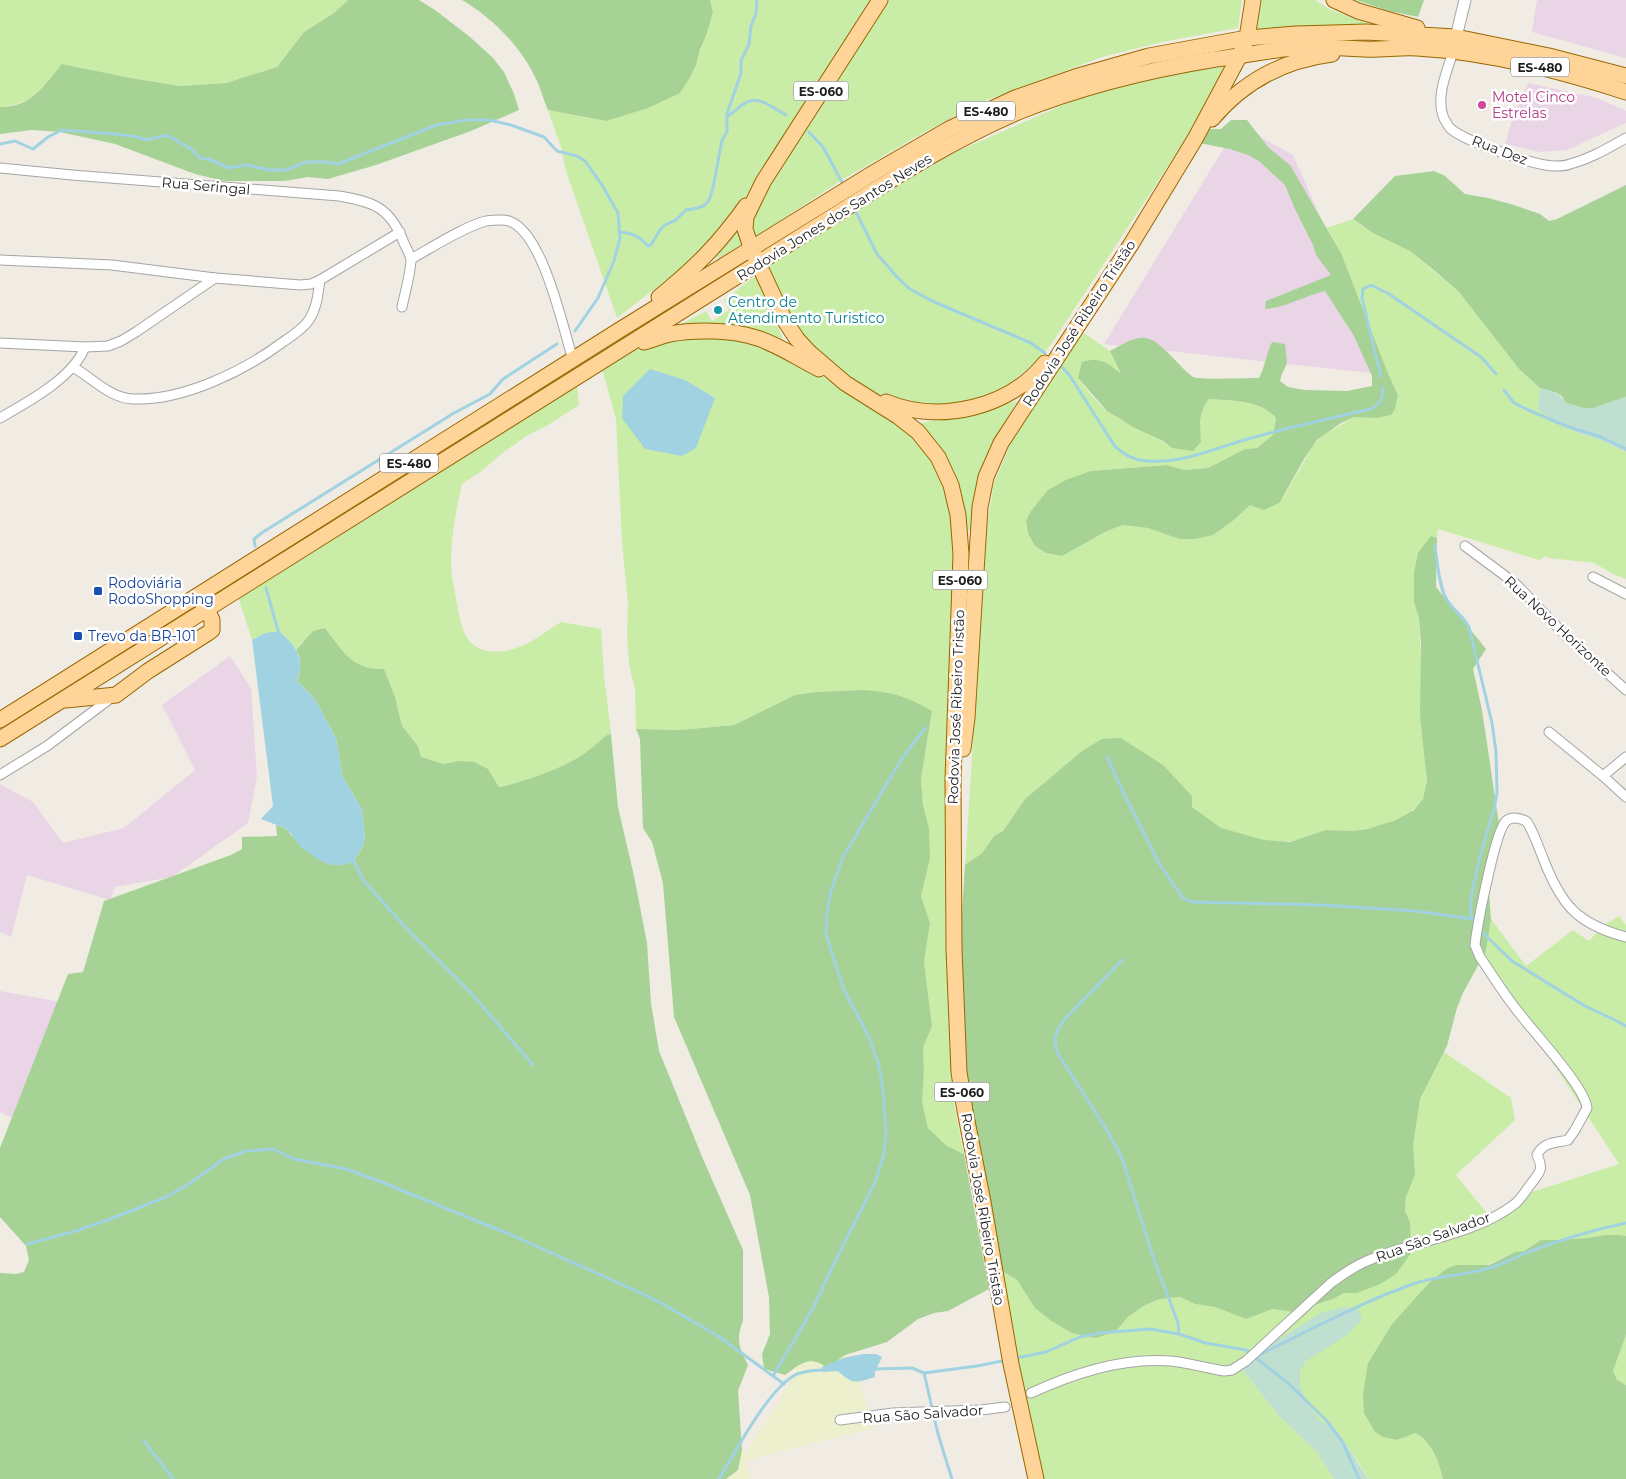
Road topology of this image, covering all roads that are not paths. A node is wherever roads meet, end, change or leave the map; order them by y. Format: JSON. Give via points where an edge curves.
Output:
{"nodes":[{"id":1,"x":880,"y":0,"type":"edge"},
{"id":2,"x":1254,"y":0,"type":"edge"},
{"id":3,"x":1334,"y":0,"type":"edge"},
{"id":4,"x":1464,"y":0,"type":"edge"},
{"id":5,"x":1247,"y":38,"type":"junction"},
{"id":6,"x":1453,"y":42,"type":"junction"},
{"id":7,"x":1364,"y":49,"type":"junction"},
{"id":8,"x":1240,"y":56,"type":"junction"},
{"id":9,"x":1626,"y":76,"type":"edge"},
{"id":10,"x":1626,"y":92,"type":"edge"},
{"id":11,"x":1626,"y":138,"type":"edge"},
{"id":12,"x":1195,"y":139,"type":"junction"},
{"id":13,"x":0,"y":168,"type":"edge"},
{"id":14,"x":763,"y":182,"type":"junction"},
{"id":15,"x":400,"y":232,"type":"junction"},
{"id":16,"x":755,"y":256,"type":"junction"},
{"id":17,"x":411,"y":259,"type":"junction"},
{"id":18,"x":0,"y":260,"type":"edge"},
{"id":19,"x":215,"y":278,"type":"junction"},
{"id":20,"x":320,"y":280,"type":"junction"},
{"id":21,"x":402,"y":307,"type":"dead end"},
{"id":22,"x":1080,"y":321,"type":"junction"},
{"id":23,"x":618,"y":331,"type":"junction"},
{"id":24,"x":0,"y":343,"type":"edge"},
{"id":25,"x":85,"y":347,"type":"junction"},
{"id":26,"x":621,"y":350,"type":"junction"},
{"id":27,"x":573,"y":360,"type":"junction"},
{"id":28,"x":73,"y":367,"type":"junction"},
{"id":29,"x":850,"y":386,"type":"junction"},
{"id":30,"x":0,"y":418,"type":"edge"},
{"id":31,"x":1465,"y":546,"type":"dead end"},
{"id":32,"x":1593,"y":577,"type":"dead end"},
{"id":33,"x":1626,"y":594,"type":"edge"},
{"id":34,"x":199,"y":596,"type":"junction"},
{"id":35,"x":208,"y":609,"type":"junction"},
{"id":36,"x":1626,"y":690,"type":"edge"},
{"id":37,"x":116,"y":694,"type":"junction"},
{"id":38,"x":62,"y":700,"type":"junction"},
{"id":39,"x":0,"y":720,"type":"edge"},
{"id":40,"x":1549,"y":732,"type":"dead end"},
{"id":41,"x":0,"y":739,"type":"edge"},
{"id":42,"x":1626,"y":757,"type":"edge"},
{"id":43,"x":0,"y":775,"type":"edge"},
{"id":44,"x":1603,"y":776,"type":"junction"},
{"id":45,"x":1626,"y":798,"type":"edge"},
{"id":46,"x":953,"y":816,"type":"junction"},
{"id":47,"x":1626,"y":937,"type":"edge"},
{"id":48,"x":1031,"y":1393,"type":"dead end"},
{"id":49,"x":1005,"y":1406,"type":"dead end"},
{"id":50,"x":840,"y":1420,"type":"dead end"},
{"id":51,"x":1036,"y":1479,"type":"edge"}],
"edges":[{"from":1,"to":14,"type":"main road","name":"Rodovia José Ribeiro Tristão","number":"ES-060"},
{"from":2,"to":5,"type":"main road","name":"Rodovia José Ribeiro Tristão","number":"ES-060"},
{"from":3,"to":6,"type":"main road"},
{"from":4,"to":6,"type":"street","name":"Rua Dez"},
{"from":5,"to":6,"type":"main road","name":"Rodovia Jones dos Santos Neves","number":"ES-480","via":[[1366,32]]},
{"from":5,"to":8,"type":"main road","name":"Rodovia José Ribeiro Tristão","number":"ES-060"},
{"from":5,"to":16,"type":"main road","name":"Rodovia Jones dos Santos Neves","number":"ES-480","via":[[1129,61],[1006,102],[949,129],[883,167]]},
{"from":6,"to":7,"type":"main road","name":"Rodovia Jones dos Santos Neves","number":"ES-480","via":[[1416,48]]},
{"from":6,"to":9,"type":"main road","name":"Rodovia Jones dos Santos Neves","number":"ES-480","via":[[1549,56]]},
{"from":6,"to":10,"type":"main road","name":"Rodovia Jones dos Santos Neves","number":"ES-480"},
{"from":6,"to":11,"type":"street","name":"Rua Dez","via":[[1441,103],[1443,116],[1450,128],[1464,136],[1534,163],[1555,166],[1595,155]]},
{"from":7,"to":8,"type":"main road","name":"Rodovia Jones dos Santos Neves","number":"ES-480","via":[[1320,46]]},
{"from":7,"to":12,"type":"main road","via":[[1298,60],[1275,70],[1239,93]]},
{"from":8,"to":12,"type":"main road","name":"Rodovia José Ribeiro Tristão","number":"ES-060"},
{"from":8,"to":16,"type":"main road","name":"Rodovia Jones dos Santos Neves","number":"ES-480","via":[[1115,79],[1018,112],[955,142]]},
{"from":12,"to":22,"type":"main road","name":"Rodovia José Ribeiro Tristão","number":"ES-060"},
{"from":13,"to":15,"type":"street","name":"Rua Seringal","via":[[345,197],[380,208]]},
{"from":14,"to":16,"type":"main road","name":"Rodovia José Ribeiro Tristão","number":"ES-060","via":[[746,217],[745,229]]},
{"from":14,"to":23,"type":"main road","via":[[711,251]]},
{"from":15,"to":17,"type":"street","name":"Rua Seringal"},
{"from":15,"to":20,"type":"street"},
{"from":16,"to":23,"type":"main road","name":"Rodovia Jones dos Santos Neves","number":"ES-480"},
{"from":16,"to":26,"type":"main road","name":"Rodovia Jones dos Santos Neves","number":"ES-480"},
{"from":16,"to":29,"type":"main road","name":"Rodovia José Ribeiro Tristão","number":"ES-060","via":[[785,321],[797,339]]},
{"from":17,"to":21,"type":"street"},
{"from":17,"to":27,"type":"street","via":[[486,222],[510,221],[520,227],[537,250],[547,273]]},
{"from":18,"to":19,"type":"street","via":[[112,265]]},
{"from":19,"to":20,"type":"street","via":[[300,285]]},
{"from":19,"to":25,"type":"street","via":[[121,341],[108,346]]},
{"from":20,"to":28,"type":"street","via":[[313,314],[298,331],[259,360],[178,394],[132,399],[116,395]]},
{"from":22,"to":29,"type":"main road","via":[[1034,376],[1011,392],[976,406],[952,411],[899,407]]},
{"from":22,"to":46,"type":"main road","name":"Rodovia José Ribeiro Tristão","number":"ES-060","via":[[1002,443],[986,478],[980,507],[967,718]]},
{"from":23,"to":27,"type":"main road","name":"Rodovia Jones dos Santos Neves","number":"ES-480"},
{"from":24,"to":25,"type":"street"},
{"from":25,"to":28,"type":"street"},
{"from":26,"to":29,"type":"main road","via":[[681,332],[745,335]]},
{"from":26,"to":35,"type":"main road","name":"Rodovia Jones dos Santos Neves","number":"ES-480"},
{"from":27,"to":34,"type":"main road","name":"Rodovia Jones dos Santos Neves","number":"ES-480"},
{"from":28,"to":30,"type":"street","via":[[26,403]]},
{"from":29,"to":46,"type":"main road","name":"Rodovia José Ribeiro Tristão","number":"ES-060","via":[[899,416],[918,432],[938,456],[952,486],[961,554]]},
{"from":31,"to":36,"type":"street","name":"Rua Novo Horizonte","via":[[1516,584],[1562,633]]},
{"from":32,"to":33,"type":"street"},
{"from":34,"to":35,"type":"main road"},
{"from":34,"to":39,"type":"main road","name":"Rodovia Jones dos Santos Neves","number":"ES-480"},
{"from":35,"to":37,"type":"main road","via":[[212,630]]},
{"from":35,"to":38,"type":"main road","name":"Rodovia Jones dos Santos Neves","number":"ES-480"},
{"from":37,"to":38,"type":"main road"},
{"from":37,"to":43,"type":"street","via":[[46,746]]},
{"from":38,"to":41,"type":"main road","name":"Rodovia Jones dos Santos Neves","number":"ES-480"},
{"from":40,"to":44,"type":"street"},
{"from":42,"to":44,"type":"street"},
{"from":44,"to":45,"type":"street"},
{"from":46,"to":51,"type":"main road","name":"Rodovia José Ribeiro Tristão","number":"ES-060","via":[[954,949],[960,1080],[1011,1364]]},
{"from":47,"to":48,"type":"street","name":"Rua São Salvador","via":[[1589,923],[1569,907],[1552,882],[1528,822],[1510,819],[1504,824],[1493,856],[1475,945],[1517,1010],[1587,1102],[1587,1110],[1568,1140],[1549,1143],[1538,1152],[1541,1168],[1517,1202],[1483,1222],[1373,1258],[1343,1274],[1242,1364],[1228,1371],[1169,1361],[1128,1363],[1069,1377]]},
{"from":49,"to":50,"type":"street","name":"Rua São Salvador"}]}
